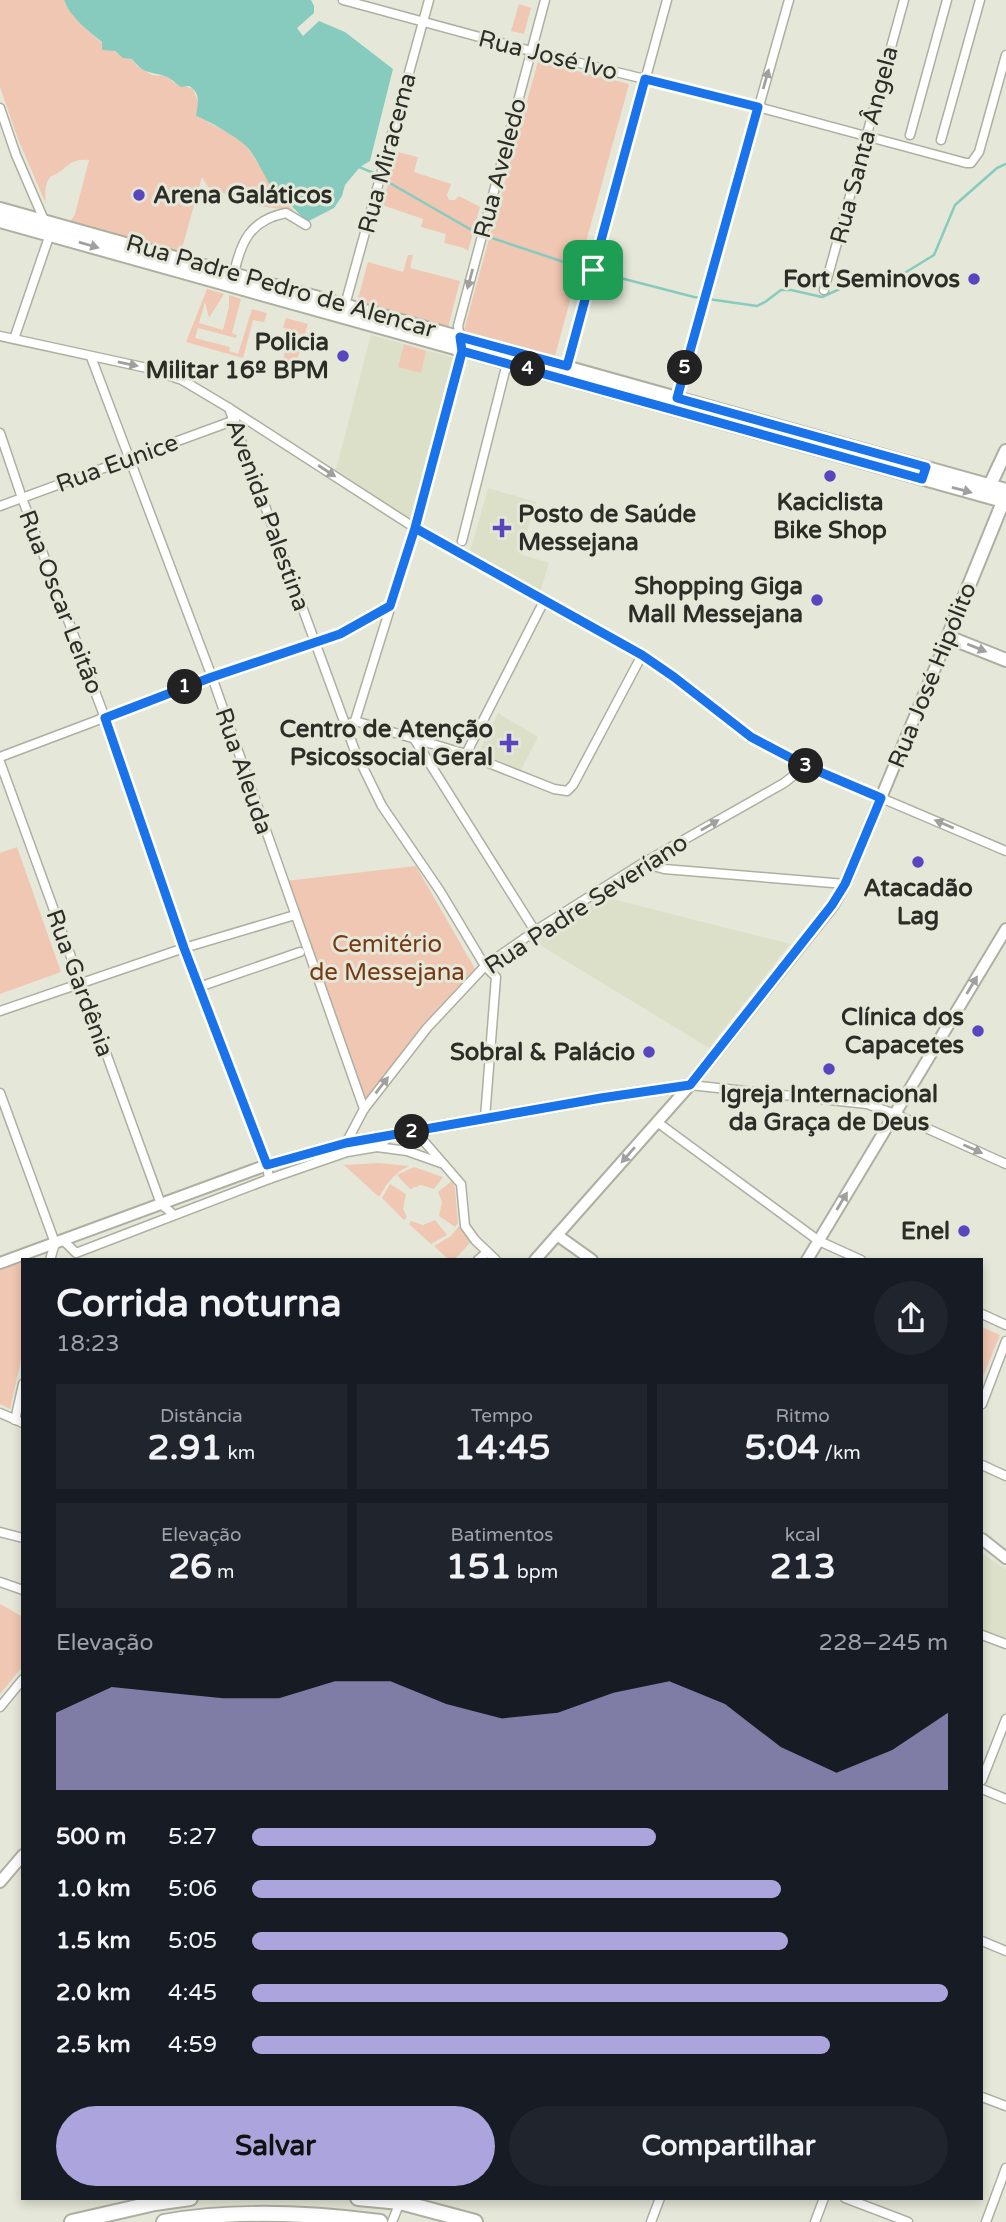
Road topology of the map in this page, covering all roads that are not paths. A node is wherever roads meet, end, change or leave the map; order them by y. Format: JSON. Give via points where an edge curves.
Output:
{"nodes":[{"id":1,"x":343,"y":0,"type":"edge"},
{"id":2,"x":429,"y":0,"type":"edge"},
{"id":3,"x":545,"y":0,"type":"edge"},
{"id":4,"x":667,"y":0,"type":"edge"},
{"id":5,"x":789,"y":0,"type":"edge"},
{"id":6,"x":904,"y":0,"type":"edge"},
{"id":7,"x":947,"y":0,"type":"edge"},
{"id":8,"x":980,"y":0,"type":"edge"},
{"id":9,"x":424,"y":22,"type":"junction"},
{"id":10,"x":531,"y":51,"type":"junction"},
{"id":11,"x":1006,"y":55,"type":"edge"},
{"id":12,"x":645,"y":79,"type":"junction"},
{"id":13,"x":758,"y":107,"type":"junction"},
{"id":14,"x":0,"y":108,"type":"edge"},
{"id":15,"x":910,"y":135,"type":"dead end"},
{"id":16,"x":866,"y":137,"type":"junction"},
{"id":17,"x":941,"y":140,"type":"dead end"},
{"id":18,"x":0,"y":209,"type":"edge"},
{"id":19,"x":45,"y":220,"type":"junction"},
{"id":20,"x":0,"y":221,"type":"edge"},
{"id":21,"x":306,"y":225,"type":"dead end"},
{"id":22,"x":50,"y":234,"type":"junction"},
{"id":23,"x":234,"y":274,"type":"junction"},
{"id":24,"x":269,"y":290,"type":"junction"},
{"id":25,"x":824,"y":290,"type":"dead end"},
{"id":26,"x":345,"y":305,"type":"junction"},
{"id":27,"x":0,"y":336,"type":"edge"},
{"id":28,"x":460,"y":337,"type":"junction"},
{"id":29,"x":14,"y":339,"type":"junction"},
{"id":30,"x":462,"y":351,"type":"junction"},
{"id":31,"x":91,"y":356,"type":"junction"},
{"id":32,"x":507,"y":363,"type":"junction"},
{"id":33,"x":567,"y":366,"type":"junction"},
{"id":34,"x":675,"y":404,"type":"junction"},
{"id":35,"x":229,"y":408,"type":"junction"},
{"id":36,"x":235,"y":420,"type":"junction"},
{"id":37,"x":0,"y":433,"type":"edge"},
{"id":38,"x":1006,"y":451,"type":"edge"},
{"id":39,"x":128,"y":458,"type":"junction"},
{"id":40,"x":924,"y":473,"type":"junction"},
{"id":41,"x":990,"y":485,"type":"junction"},
{"id":42,"x":1005,"y":494,"type":"edge"},
{"id":43,"x":22,"y":498,"type":"junction"},
{"id":44,"x":0,"y":506,"type":"edge"},
{"id":45,"x":415,"y":528,"type":"junction"},
{"id":46,"x":462,"y":541,"type":"dead end"},
{"id":47,"x":544,"y":601,"type":"junction"},
{"id":48,"x":390,"y":606,"type":"junction"},
{"id":49,"x":948,"y":636,"type":"junction"},
{"id":50,"x":314,"y":642,"type":"junction"},
{"id":51,"x":642,"y":655,"type":"junction"},
{"id":52,"x":1006,"y":660,"type":"edge"},
{"id":53,"x":212,"y":677,"type":"junction"},
{"id":54,"x":105,"y":718,"type":"junction"},
{"id":55,"x":355,"y":721,"type":"junction"},
{"id":56,"x":345,"y":726,"type":"junction"},
{"id":57,"x":415,"y":740,"type":"junction"},
{"id":58,"x":466,"y":754,"type":"junction"},
{"id":59,"x":0,"y":760,"type":"edge"},
{"id":60,"x":806,"y":766,"type":"junction"},
{"id":61,"x":881,"y":798,"type":"junction"},
{"id":62,"x":1006,"y":851,"type":"edge"},
{"id":63,"x":643,"y":863,"type":"junction"},
{"id":64,"x":845,"y":884,"type":"junction"},
{"id":65,"x":295,"y":915,"type":"junction"},
{"id":66,"x":1006,"y":929,"type":"edge"},
{"id":67,"x":536,"y":932,"type":"junction"},
{"id":68,"x":184,"y":948,"type":"junction"},
{"id":69,"x":300,"y":952,"type":"dead end"},
{"id":70,"x":485,"y":966,"type":"junction"},
{"id":71,"x":79,"y":982,"type":"junction"},
{"id":72,"x":198,"y":987,"type":"junction"},
{"id":73,"x":0,"y":1011,"type":"edge"},
{"id":74,"x":690,"y":1085,"type":"junction"},
{"id":75,"x":0,"y":1093,"type":"edge"},
{"id":76,"x":364,"y":1109,"type":"junction"},
{"id":77,"x":894,"y":1114,"type":"junction"},
{"id":78,"x":485,"y":1118,"type":"junction"},
{"id":79,"x":657,"y":1122,"type":"junction"},
{"id":80,"x":415,"y":1131,"type":"junction"},
{"id":81,"x":391,"y":1135,"type":"junction"},
{"id":82,"x":346,"y":1143,"type":"junction"},
{"id":83,"x":377,"y":1147,"type":"junction"},
{"id":84,"x":328,"y":1148,"type":"junction"},
{"id":85,"x":323,"y":1161,"type":"junction"},
{"id":86,"x":441,"y":1163,"type":"junction"},
{"id":87,"x":1006,"y":1164,"type":"edge"},
{"id":88,"x":267,"y":1165,"type":"junction"},
{"id":89,"x":269,"y":1179,"type":"junction"},
{"id":90,"x":202,"y":1189,"type":"junction"},
{"id":91,"x":218,"y":1198,"type":"junction"},
{"id":92,"x":161,"y":1204,"type":"junction"},
{"id":93,"x":174,"y":1215,"type":"junction"},
{"id":94,"x":557,"y":1235,"type":"junction"},
{"id":95,"x":59,"y":1241,"type":"junction"},
{"id":96,"x":818,"y":1241,"type":"junction"},
{"id":97,"x":486,"y":1253,"type":"junction"},
{"id":98,"x":51,"y":1258,"type":"edge"},
{"id":99,"x":480,"y":1258,"type":"edge"},
{"id":100,"x":493,"y":1258,"type":"edge"},
{"id":101,"x":537,"y":1258,"type":"edge"},
{"id":102,"x":589,"y":1258,"type":"edge"},
{"id":103,"x":808,"y":1258,"type":"edge"},
{"id":104,"x":856,"y":1258,"type":"edge"},
{"id":105,"x":0,"y":1263,"type":"edge"},
{"id":106,"x":983,"y":1314,"type":"edge"},
{"id":107,"x":1006,"y":1325,"type":"edge"},
{"id":108,"x":1006,"y":1341,"type":"edge"},
{"id":109,"x":983,"y":1401,"type":"edge"},
{"id":110,"x":21,"y":1403,"type":"edge"},
{"id":111,"x":0,"y":1413,"type":"edge"},
{"id":112,"x":19,"y":1422,"type":"edge"},
{"id":113,"x":983,"y":1465,"type":"edge"},
{"id":114,"x":1006,"y":1476,"type":"edge"},
{"id":115,"x":1,"y":1534,"type":"edge"},
{"id":116,"x":21,"y":1538,"type":"edge"},
{"id":117,"x":983,"y":1540,"type":"edge"},
{"id":118,"x":1006,"y":1558,"type":"edge"},
{"id":119,"x":0,"y":1582,"type":"edge"},
{"id":120,"x":21,"y":1589,"type":"edge"},
{"id":121,"x":983,"y":1634,"type":"edge"},
{"id":122,"x":1006,"y":1644,"type":"edge"},
{"id":123,"x":21,"y":1681,"type":"edge"},
{"id":124,"x":0,"y":1707,"type":"edge"},
{"id":125,"x":1006,"y":1719,"type":"edge"},
{"id":126,"x":983,"y":1777,"type":"edge"},
{"id":127,"x":983,"y":1789,"type":"edge"},
{"id":128,"x":1006,"y":1799,"type":"edge"},
{"id":129,"x":21,"y":1857,"type":"edge"},
{"id":130,"x":0,"y":1882,"type":"edge"},
{"id":131,"x":983,"y":1941,"type":"edge"},
{"id":132,"x":1006,"y":1951,"type":"edge"},
{"id":133,"x":983,"y":2097,"type":"edge"},
{"id":134,"x":1006,"y":2106,"type":"edge"},
{"id":135,"x":1006,"y":2168,"type":"edge"},
{"id":136,"x":176,"y":2200,"type":"edge"},
{"id":137,"x":401,"y":2200,"type":"edge"},
{"id":138,"x":659,"y":2200,"type":"edge"},
{"id":139,"x":823,"y":2200,"type":"edge"},
{"id":140,"x":850,"y":2200,"type":"edge"},
{"id":141,"x":72,"y":2222,"type":"edge"},
{"id":142,"x":164,"y":2222,"type":"edge"},
{"id":143,"x":380,"y":2222,"type":"edge"},
{"id":144,"x":392,"y":2222,"type":"edge"},
{"id":145,"x":475,"y":2222,"type":"edge"},
{"id":146,"x":651,"y":2222,"type":"edge"},
{"id":147,"x":815,"y":2222,"type":"edge"},
{"id":148,"x":908,"y":2222,"type":"edge"},
{"id":149,"x":986,"y":2222,"type":"edge"}],
"edges":[{"from":1,"to":9,"type":"street","name":"Rua José Ivo"},
{"from":2,"to":9,"type":"street","name":"Rua Miracema"},
{"from":3,"to":10,"type":"street","name":"Rua Aveledo"},
{"from":4,"to":12,"type":"street"},
{"from":13,"to":5,"type":"street","one_way":true},
{"from":6,"to":16,"type":"street","name":"Rua Santa Ângela"},
{"from":7,"to":15,"type":"street"},
{"from":8,"to":17,"type":"street"},
{"from":9,"to":10,"type":"street","name":"Rua José Ivo"},
{"from":9,"to":26,"type":"street","name":"Rua Miracema"},
{"from":10,"to":12,"type":"street","name":"Rua José Ivo"},
{"from":10,"to":28,"type":"street","name":"Rua Aveledo","one_way":true,"via":[[458,326]]},
{"from":11,"to":16,"type":"street","name":"Rua José Ivo","via":[[971,163]]},
{"from":12,"to":13,"type":"street","name":"Rua José Ivo"},
{"from":12,"to":33,"type":"street"},
{"from":13,"to":16,"type":"street","name":"Rua José Ivo"},
{"from":13,"to":34,"type":"street"},
{"from":14,"to":19,"type":"street"},
{"from":16,"to":25,"type":"street","name":"Rua Santa Ângela"},
{"from":18,"to":19,"type":"main road","name":"Rua Padre Pedro de Alencar"},
{"from":19,"to":22,"type":"street"},
{"from":19,"to":23,"type":"main road","name":"Rua Padre Pedro de Alencar"},
{"from":20,"to":22,"type":"main road","name":"Rua Padre Pedro de Alencar"},
{"from":21,"to":23,"type":"street","via":[[286,213],[270,218],[242,243]]},
{"from":22,"to":24,"type":"main road","name":"Rua Padre Pedro de Alencar","one_way":true},
{"from":22,"to":29,"type":"street"},
{"from":23,"to":24,"type":"main road","name":"Rua Padre Pedro de Alencar"},
{"from":24,"to":26,"type":"main road","name":"Rua Padre Pedro de Alencar"},
{"from":24,"to":30,"type":"main road","name":"Rua Padre Pedro de Alencar"},
{"from":26,"to":28,"type":"main road","name":"Rua Padre Pedro de Alencar"},
{"from":27,"to":29,"type":"street"},
{"from":28,"to":30,"type":"street","name":"Rua Aveledo"},
{"from":28,"to":33,"type":"main road","name":"Rua Padre Pedro de Alencar"},
{"from":29,"to":31,"type":"street"},
{"from":30,"to":32,"type":"main road","name":"Rua Padre Pedro de Alencar"},
{"from":30,"to":45,"type":"street"},
{"from":31,"to":35,"type":"street","one_way":true,"via":[[182,380]]},
{"from":31,"to":39,"type":"street","name":"Rua Aleuda"},
{"from":32,"to":34,"type":"main road","name":"Rua Padre Pedro de Alencar"},
{"from":32,"to":46,"type":"street"},
{"from":33,"to":34,"type":"main road","name":"Rua Padre Pedro de Alencar"},
{"from":34,"to":40,"type":"main road","name":"Rua Padre Pedro de Alencar"},
{"from":35,"to":36,"type":"street","name":"Avenida Palestina"},
{"from":35,"to":45,"type":"street","one_way":true},
{"from":36,"to":39,"type":"street","name":"Rua Eunice"},
{"from":36,"to":50,"type":"street","name":"Avenida Palestina"},
{"from":37,"to":43,"type":"street","name":"Rua Oscar Leitão"},
{"from":38,"to":41,"type":"main road"},
{"from":39,"to":43,"type":"street","name":"Rua Eunice"},
{"from":39,"to":53,"type":"street","name":"Rua Aleuda"},
{"from":40,"to":41,"type":"main road","name":"Rua Padre Pedro de Alencar"},
{"from":40,"to":42,"type":"main road","name":"Rua Padre Pedro de Alencar","one_way":true},
{"from":41,"to":42,"type":"main road","name":"Rua Padre Pedro de Alencar"},
{"from":42,"to":49,"type":"main road","name":"Rua José Hipólito"},
{"from":43,"to":44,"type":"street","name":"Rua Eunice"},
{"from":43,"to":54,"type":"street","name":"Rua Oscar Leitão"},
{"from":45,"to":47,"type":"street"},
{"from":45,"to":48,"type":"street"},
{"from":47,"to":51,"type":"street"},
{"from":47,"to":58,"type":"street"},
{"from":48,"to":50,"type":"street","via":[[347,631]]},
{"from":48,"to":55,"type":"street"},
{"from":49,"to":52,"type":"main road","one_way":true},
{"from":49,"to":61,"type":"street","name":"Rua José Hipólito"},
{"from":50,"to":53,"type":"street"},
{"from":50,"to":56,"type":"street","name":"Avenida Palestina"},
{"from":51,"to":58,"type":"street","via":[[570,790],[554,789]]},
{"from":51,"to":60,"type":"street","via":[[751,737]]},
{"from":53,"to":54,"type":"street"},
{"from":53,"to":65,"type":"street","name":"Rua Aleuda"},
{"from":54,"to":59,"type":"street"},
{"from":54,"to":68,"type":"street","name":"Rua Oscar Leitão"},
{"from":55,"to":56,"type":"street"},
{"from":55,"to":57,"type":"street"},
{"from":56,"to":70,"type":"street","name":"Avenida Palestina","via":[[382,806]]},
{"from":57,"to":58,"type":"street"},
{"from":57,"to":67,"type":"street"},
{"from":59,"to":71,"type":"street","name":"Rua Gardênia"},
{"from":60,"to":61,"type":"street"},
{"from":63,"to":60,"type":"street","name":"Rua Padre Severíano","one_way":true},
{"from":62,"to":61,"type":"street","one_way":true},
{"from":61,"to":64,"type":"street","name":"Rua José Hipólito"},
{"from":63,"to":64,"type":"street","via":[[664,869]]},
{"from":63,"to":67,"type":"street","name":"Rua Padre Severíano"},
{"from":64,"to":74,"type":"street","name":"Rua José Hipólito"},
{"from":65,"to":68,"type":"street"},
{"from":65,"to":76,"type":"street","name":"Rua Aleuda"},
{"from":77,"to":66,"type":"street","one_way":true},
{"from":67,"to":70,"type":"street","name":"Rua Padre Severíano"},
{"from":68,"to":71,"type":"street"},
{"from":68,"to":72,"type":"street","name":"Rua Oscar Leitão"},
{"from":69,"to":72,"type":"street"},
{"from":76,"to":70,"type":"street","name":"Rua Padre Severíano","one_way":true,"via":[[427,1028]]},
{"from":70,"to":78,"type":"street","name":"Avenida Palestina","via":[[496,977]]},
{"from":71,"to":73,"type":"street"},
{"from":71,"to":92,"type":"street","name":"Rua Gardênia"},
{"from":72,"to":88,"type":"street","name":"Rua Oscar Leitão"},
{"from":74,"to":77,"type":"street","via":[[867,1104]]},
{"from":74,"to":78,"type":"street"},
{"from":74,"to":79,"type":"street","name":"Rua José Hipólito"},
{"from":75,"to":95,"type":"street"},
{"from":76,"to":82,"type":"street","name":"Rua Padre Severíano"},
{"from":77,"to":87,"type":"street","one_way":true},
{"from":96,"to":77,"type":"street","one_way":true},
{"from":78,"to":80,"type":"street"},
{"from":79,"to":94,"type":"street","name":"Rua José Hipólito","one_way":true},
{"from":79,"to":96,"type":"street"},
{"from":80,"to":81,"type":"street"},
{"from":80,"to":86,"type":"street"},
{"from":81,"to":82,"type":"street"},
{"from":81,"to":83,"type":"street"},
{"from":82,"to":84,"type":"street"},
{"from":83,"to":85,"type":"street"},
{"from":83,"to":86,"type":"street"},
{"from":84,"to":85,"type":"street"},
{"from":84,"to":88,"type":"street"},
{"from":85,"to":89,"type":"street"},
{"from":86,"to":97,"type":"street","via":[[461,1184],[465,1226]]},
{"from":88,"to":89,"type":"street","name":"Rua Oscar Leitão"},
{"from":88,"to":90,"type":"street"},
{"from":89,"to":91,"type":"street"},
{"from":90,"to":91,"type":"street"},
{"from":90,"to":92,"type":"street"},
{"from":91,"to":93,"type":"street"},
{"from":92,"to":93,"type":"street"},
{"from":92,"to":95,"type":"street"},
{"from":93,"to":95,"type":"street","via":[[76,1253]]},
{"from":94,"to":101,"type":"street","name":"Rua José Hipólito"},
{"from":94,"to":102,"type":"street"},
{"from":95,"to":98,"type":"street"},
{"from":95,"to":105,"type":"street"},
{"from":96,"to":103,"type":"street"},
{"from":96,"to":104,"type":"street"},
{"from":97,"to":99,"type":"street"},
{"from":97,"to":100,"type":"street"},
{"from":106,"to":107,"type":"street"},
{"from":108,"to":109,"type":"street"},
{"from":110,"to":112,"type":"street"},
{"from":111,"to":112,"type":"street"},
{"from":113,"to":114,"type":"street"},
{"from":115,"to":116,"type":"street"},
{"from":117,"to":118,"type":"street"},
{"from":119,"to":120,"type":"street"},
{"from":121,"to":122,"type":"street"},
{"from":123,"to":124,"type":"street"},
{"from":125,"to":126,"type":"street"},
{"from":127,"to":128,"type":"street"},
{"from":129,"to":130,"type":"street"},
{"from":131,"to":132,"type":"street"},
{"from":133,"to":134,"type":"street"},
{"from":135,"to":149,"type":"street"},
{"from":136,"to":141,"type":"highway"},
{"from":137,"to":144,"type":"street"},
{"from":137,"to":145,"type":"highway"},
{"from":138,"to":146,"type":"street"},
{"from":139,"to":147,"type":"street"},
{"from":140,"to":148,"type":"street"},
{"from":142,"to":143,"type":"highway","via":[[253,2214]]}]}
